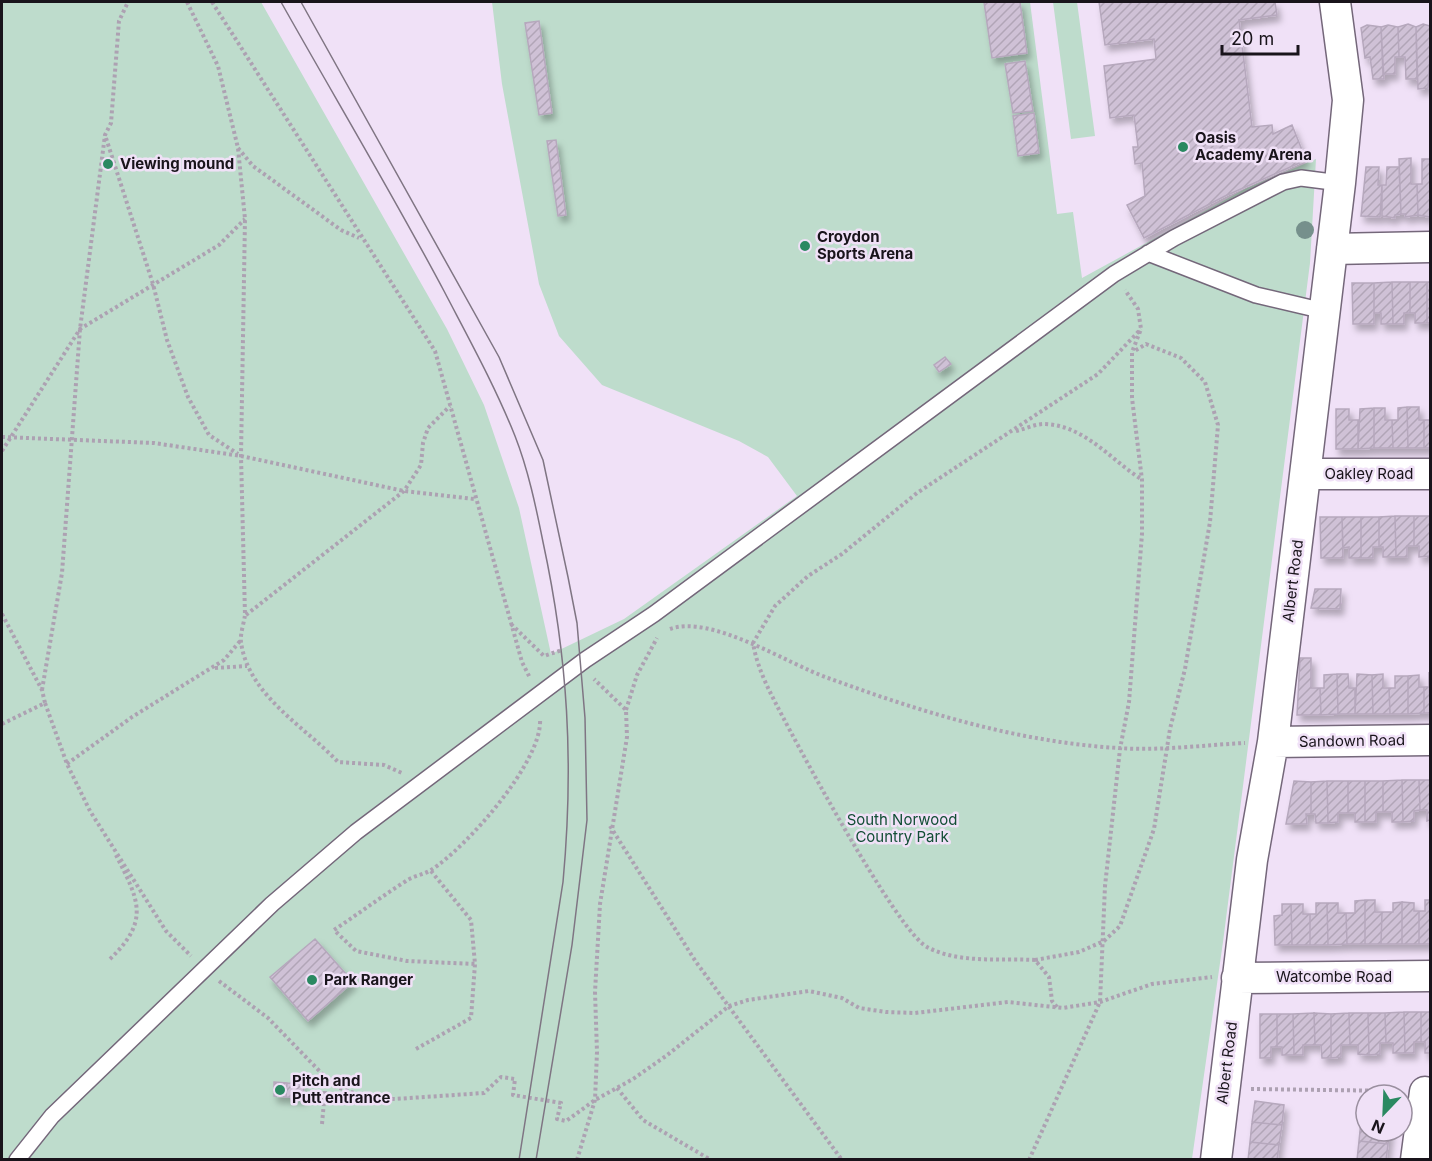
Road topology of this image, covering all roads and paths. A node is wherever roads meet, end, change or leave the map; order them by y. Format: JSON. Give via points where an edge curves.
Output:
{"nodes":[{"id":1,"x":128,"y":2,"type":"edge"},
{"id":2,"x":187,"y":2,"type":"edge"},
{"id":3,"x":212,"y":2,"type":"edge"},
{"id":4,"x":1335,"y":2,"type":"edge"},
{"id":5,"x":105,"y":135,"type":"junction"},
{"id":6,"x":238,"y":148,"type":"junction"},
{"id":7,"x":1340,"y":183,"type":"junction"},
{"id":8,"x":245,"y":219,"type":"junction"},
{"id":9,"x":361,"y":238,"type":"junction"},
{"id":10,"x":1431,"y":247,"type":"edge"},
{"id":11,"x":1332,"y":249,"type":"junction"},
{"id":12,"x":1149,"y":253,"type":"junction"},
{"id":13,"x":1114,"y":274,"type":"junction"},
{"id":14,"x":153,"y":284,"type":"junction"},
{"id":15,"x":1324,"y":311,"type":"junction"},
{"id":16,"x":81,"y":329,"type":"junction"},
{"id":17,"x":1141,"y":329,"type":"junction"},
{"id":18,"x":1132,"y":352,"type":"junction"},
{"id":19,"x":450,"y":406,"type":"junction"},
{"id":20,"x":1014,"y":431,"type":"junction"},
{"id":21,"x":2,"y":437,"type":"edge"},
{"id":22,"x":12,"y":438,"type":"junction"},
{"id":23,"x":72,"y":440,"type":"junction"},
{"id":24,"x":2,"y":452,"type":"edge"},
{"id":25,"x":241,"y":456,"type":"junction"},
{"id":26,"x":1307,"y":474,"type":"junction"},
{"id":27,"x":1431,"y":474,"type":"edge"},
{"id":28,"x":1142,"y":480,"type":"junction"},
{"id":29,"x":404,"y":491,"type":"junction"},
{"id":30,"x":474,"y":499,"type":"junction"},
{"id":31,"x":2,"y":614,"type":"edge"},
{"id":32,"x":245,"y":615,"type":"junction"},
{"id":33,"x":511,"y":624,"type":"junction"},
{"id":34,"x":668,"y":630,"type":"dead end"},
{"id":35,"x":659,"y":634,"type":"dead end"},
{"id":36,"x":241,"y":640,"type":"junction"},
{"id":37,"x":753,"y":643,"type":"junction"},
{"id":38,"x":570,"y":647,"type":"dead end"},
{"id":39,"x":522,"y":663,"type":"dead end"},
{"id":40,"x":247,"y":666,"type":"junction"},
{"id":41,"x":211,"y":669,"type":"junction"},
{"id":42,"x":593,"y":677,"type":"dead end"},
{"id":43,"x":42,"y":690,"type":"junction"},
{"id":44,"x":539,"y":696,"type":"junction"},
{"id":45,"x":45,"y":703,"type":"junction"},
{"id":46,"x":626,"y":710,"type":"junction"},
{"id":47,"x":2,"y":724,"type":"edge"},
{"id":48,"x":1431,"y":740,"type":"edge"},
{"id":49,"x":1273,"y":742,"type":"junction"},
{"id":50,"x":1166,"y":747,"type":"junction"},
{"id":51,"x":1120,"y":749,"type":"junction"},
{"id":52,"x":67,"y":764,"type":"junction"},
{"id":53,"x":419,"y":786,"type":"junction"},
{"id":54,"x":610,"y":826,"type":"junction"},
{"id":55,"x":106,"y":835,"type":"junction"},
{"id":56,"x":431,"y":871,"type":"junction"},
{"id":57,"x":1104,"y":941,"type":"junction"},
{"id":58,"x":110,"y":959,"type":"dead end"},
{"id":59,"x":1035,"y":960,"type":"junction"},
{"id":60,"x":475,"y":964,"type":"junction"},
{"id":61,"x":206,"y":969,"type":"junction"},
{"id":62,"x":1431,"y":976,"type":"edge"},
{"id":63,"x":1237,"y":978,"type":"junction"},
{"id":64,"x":1100,"y":1002,"type":"junction"},
{"id":65,"x":729,"y":1006,"type":"junction"},
{"id":66,"x":1061,"y":1008,"type":"junction"},
{"id":67,"x":416,"y":1049,"type":"dead end"},
{"id":68,"x":326,"y":1078,"type":"junction"},
{"id":69,"x":617,"y":1088,"type":"junction"},
{"id":70,"x":1224,"y":1088,"type":"junction"},
{"id":71,"x":1425,"y":1092,"type":"joint"},
{"id":72,"x":595,"y":1100,"type":"junction"},
{"id":73,"x":322,"y":1124,"type":"dead end"},
{"id":74,"x":17,"y":1160,"type":"edge"},
{"id":75,"x":577,"y":1160,"type":"edge"},
{"id":76,"x":711,"y":1160,"type":"edge"},
{"id":77,"x":842,"y":1160,"type":"edge"},
{"id":78,"x":1029,"y":1160,"type":"edge"},
{"id":79,"x":1216,"y":1160,"type":"edge"},
{"id":80,"x":1416,"y":1160,"type":"edge"}],
"edges":[{"from":1,"to":5,"type":"path","via":[[119,21],[111,123]]},
{"from":2,"to":6,"type":"path","via":[[218,66]]},
{"from":3,"to":9,"type":"path"},
{"from":4,"to":7,"type":"street","name":"Albert Road","via":[[1348,100]]},
{"from":5,"to":14,"type":"path"},
{"from":5,"to":16,"type":"path"},
{"from":6,"to":8,"type":"path"},
{"from":6,"to":9,"type":"path","via":[[253,166],[341,230]]},
{"from":7,"to":11,"type":"street","name":"Albert Road"},
{"from":7,"to":12,"type":"lane","via":[[1301,178],[1283,182]]},
{"from":8,"to":14,"type":"path","via":[[219,245]]},
{"from":8,"to":25,"type":"path"},
{"from":9,"to":19,"type":"path","via":[[435,351]]},
{"from":10,"to":11,"type":"street"},
{"from":11,"to":15,"type":"street","name":"Albert Road"},
{"from":12,"to":13,"type":"lane"},
{"from":12,"to":15,"type":"lane","via":[[1256,295]]},
{"from":13,"to":17,"type":"path","via":[[1138,309]]},
{"from":13,"to":44,"type":"lane"},
{"from":14,"to":16,"type":"path"},
{"from":14,"to":25,"type":"path","via":[[167,340],[189,397],[209,435]]},
{"from":15,"to":26,"type":"street","name":"Albert Road"},
{"from":16,"to":22,"type":"path"},
{"from":16,"to":23,"type":"path"},
{"from":17,"to":18,"type":"path"},
{"from":17,"to":20,"type":"path","via":[[1098,374]]},
{"from":18,"to":28,"type":"path","via":[[1132,398]]},
{"from":18,"to":50,"type":"path","via":[[1146,344],[1180,358],[1205,382],[1218,425],[1210,522],[1185,669]]},
{"from":19,"to":29,"type":"path","via":[[428,428],[421,465]]},
{"from":19,"to":30,"type":"path"},
{"from":20,"to":28,"type":"path","via":[[1042,424],[1073,431]]},
{"from":20,"to":37,"type":"path","via":[[917,493],[842,554],[808,576],[775,606]]},
{"from":21,"to":22,"type":"path"},
{"from":22,"to":23,"type":"path"},
{"from":22,"to":24,"type":"path"},
{"from":23,"to":25,"type":"path","via":[[154,443]]},
{"from":23,"to":43,"type":"path","via":[[62,573]]},
{"from":25,"to":29,"type":"path"},
{"from":25,"to":32,"type":"path"},
{"from":26,"to":27,"type":"street","name":"Oakley Road"},
{"from":26,"to":49,"type":"street","name":"Albert Road"},
{"from":28,"to":51,"type":"path","via":[[1130,702]]},
{"from":29,"to":30,"type":"path"},
{"from":29,"to":32,"type":"path"},
{"from":30,"to":33,"type":"path"},
{"from":31,"to":43,"type":"path"},
{"from":32,"to":36,"type":"path"},
{"from":33,"to":38,"type":"path","via":[[544,656]]},
{"from":33,"to":39,"type":"path"},
{"from":34,"to":37,"type":"path","via":[[694,626]]},
{"from":35,"to":46,"type":"path","via":[[637,675]]},
{"from":36,"to":40,"type":"path"},
{"from":36,"to":41,"type":"path"},
{"from":37,"to":51,"type":"path","via":[[822,676],[893,702],[988,728]]},
{"from":37,"to":59,"type":"path","via":[[771,693],[860,853],[902,920],[925,946],[949,955],[992,961]]},
{"from":40,"to":41,"type":"path"},
{"from":40,"to":53,"type":"path","via":[[260,687],[338,762],[384,765]]},
{"from":41,"to":52,"type":"path","via":[[132,717]]},
{"from":42,"to":46,"type":"path"},
{"from":43,"to":45,"type":"path"},
{"from":44,"to":53,"type":"lane"},
{"from":44,"to":56,"type":"path","via":[[541,729],[520,776],[485,821]]},
{"from":45,"to":47,"type":"path"},
{"from":45,"to":52,"type":"path"},
{"from":46,"to":54,"type":"path","via":[[627,737]]},
{"from":48,"to":49,"type":"street","name":"Sandown Road"},
{"from":49,"to":50,"type":"path"},
{"from":49,"to":63,"type":"street","name":"Albert Road"},
{"from":50,"to":51,"type":"path"},
{"from":50,"to":57,"type":"path","via":[[1149,848],[1120,926]]},
{"from":51,"to":57,"type":"path","via":[[1104,886]]},
{"from":52,"to":55,"type":"path"},
{"from":53,"to":61,"type":"lane","via":[[356,832],[272,904]]},
{"from":54,"to":65,"type":"path","via":[[696,962]]},
{"from":54,"to":72,"type":"path","via":[[594,992]]},
{"from":55,"to":58,"type":"path","via":[[134,892],[137,923],[127,943]]},
{"from":55,"to":61,"type":"path","via":[[166,932]]},
{"from":56,"to":60,"type":"path","via":[[471,920]]},
{"from":56,"to":60,"type":"path","via":[[408,879],[334,930],[356,951],[406,961]]},
{"from":57,"to":59,"type":"path","via":[[1079,952]]},
{"from":57,"to":64,"type":"path"},
{"from":59,"to":66,"type":"path","via":[[1049,977],[1052,1001]]},
{"from":60,"to":67,"type":"path","via":[[471,1018]]},
{"from":61,"to":68,"type":"path","via":[[268,1018]]},
{"from":61,"to":74,"type":"lane","via":[[52,1116]]},
{"from":62,"to":63,"type":"street","name":"Watcombe Road"},
{"from":63,"to":64,"type":"path","via":[[1204,977],[1152,984]]},
{"from":63,"to":70,"type":"street","name":"Albert Road"},
{"from":64,"to":66,"type":"path"},
{"from":64,"to":78,"type":"path"},
{"from":65,"to":66,"type":"path","via":[[809,991],[842,999],[859,1008],[886,1012],[915,1013],[1008,1002]]},
{"from":65,"to":69,"type":"path","via":[[666,1056]]},
{"from":65,"to":77,"type":"path"},
{"from":68,"to":72,"type":"path","via":[[334,1086],[368,1098],[395,1099],[484,1093],[501,1077],[515,1079],[513,1095],[561,1103],[557,1119],[566,1121]]},
{"from":68,"to":73,"type":"path"},
{"from":69,"to":72,"type":"path"},
{"from":69,"to":76,"type":"path","via":[[643,1120]]},
{"from":70,"to":71,"type":"path"},
{"from":70,"to":79,"type":"street","name":"Albert Road"},
{"from":71,"to":80,"type":"street"},
{"from":72,"to":75,"type":"path"}]}
